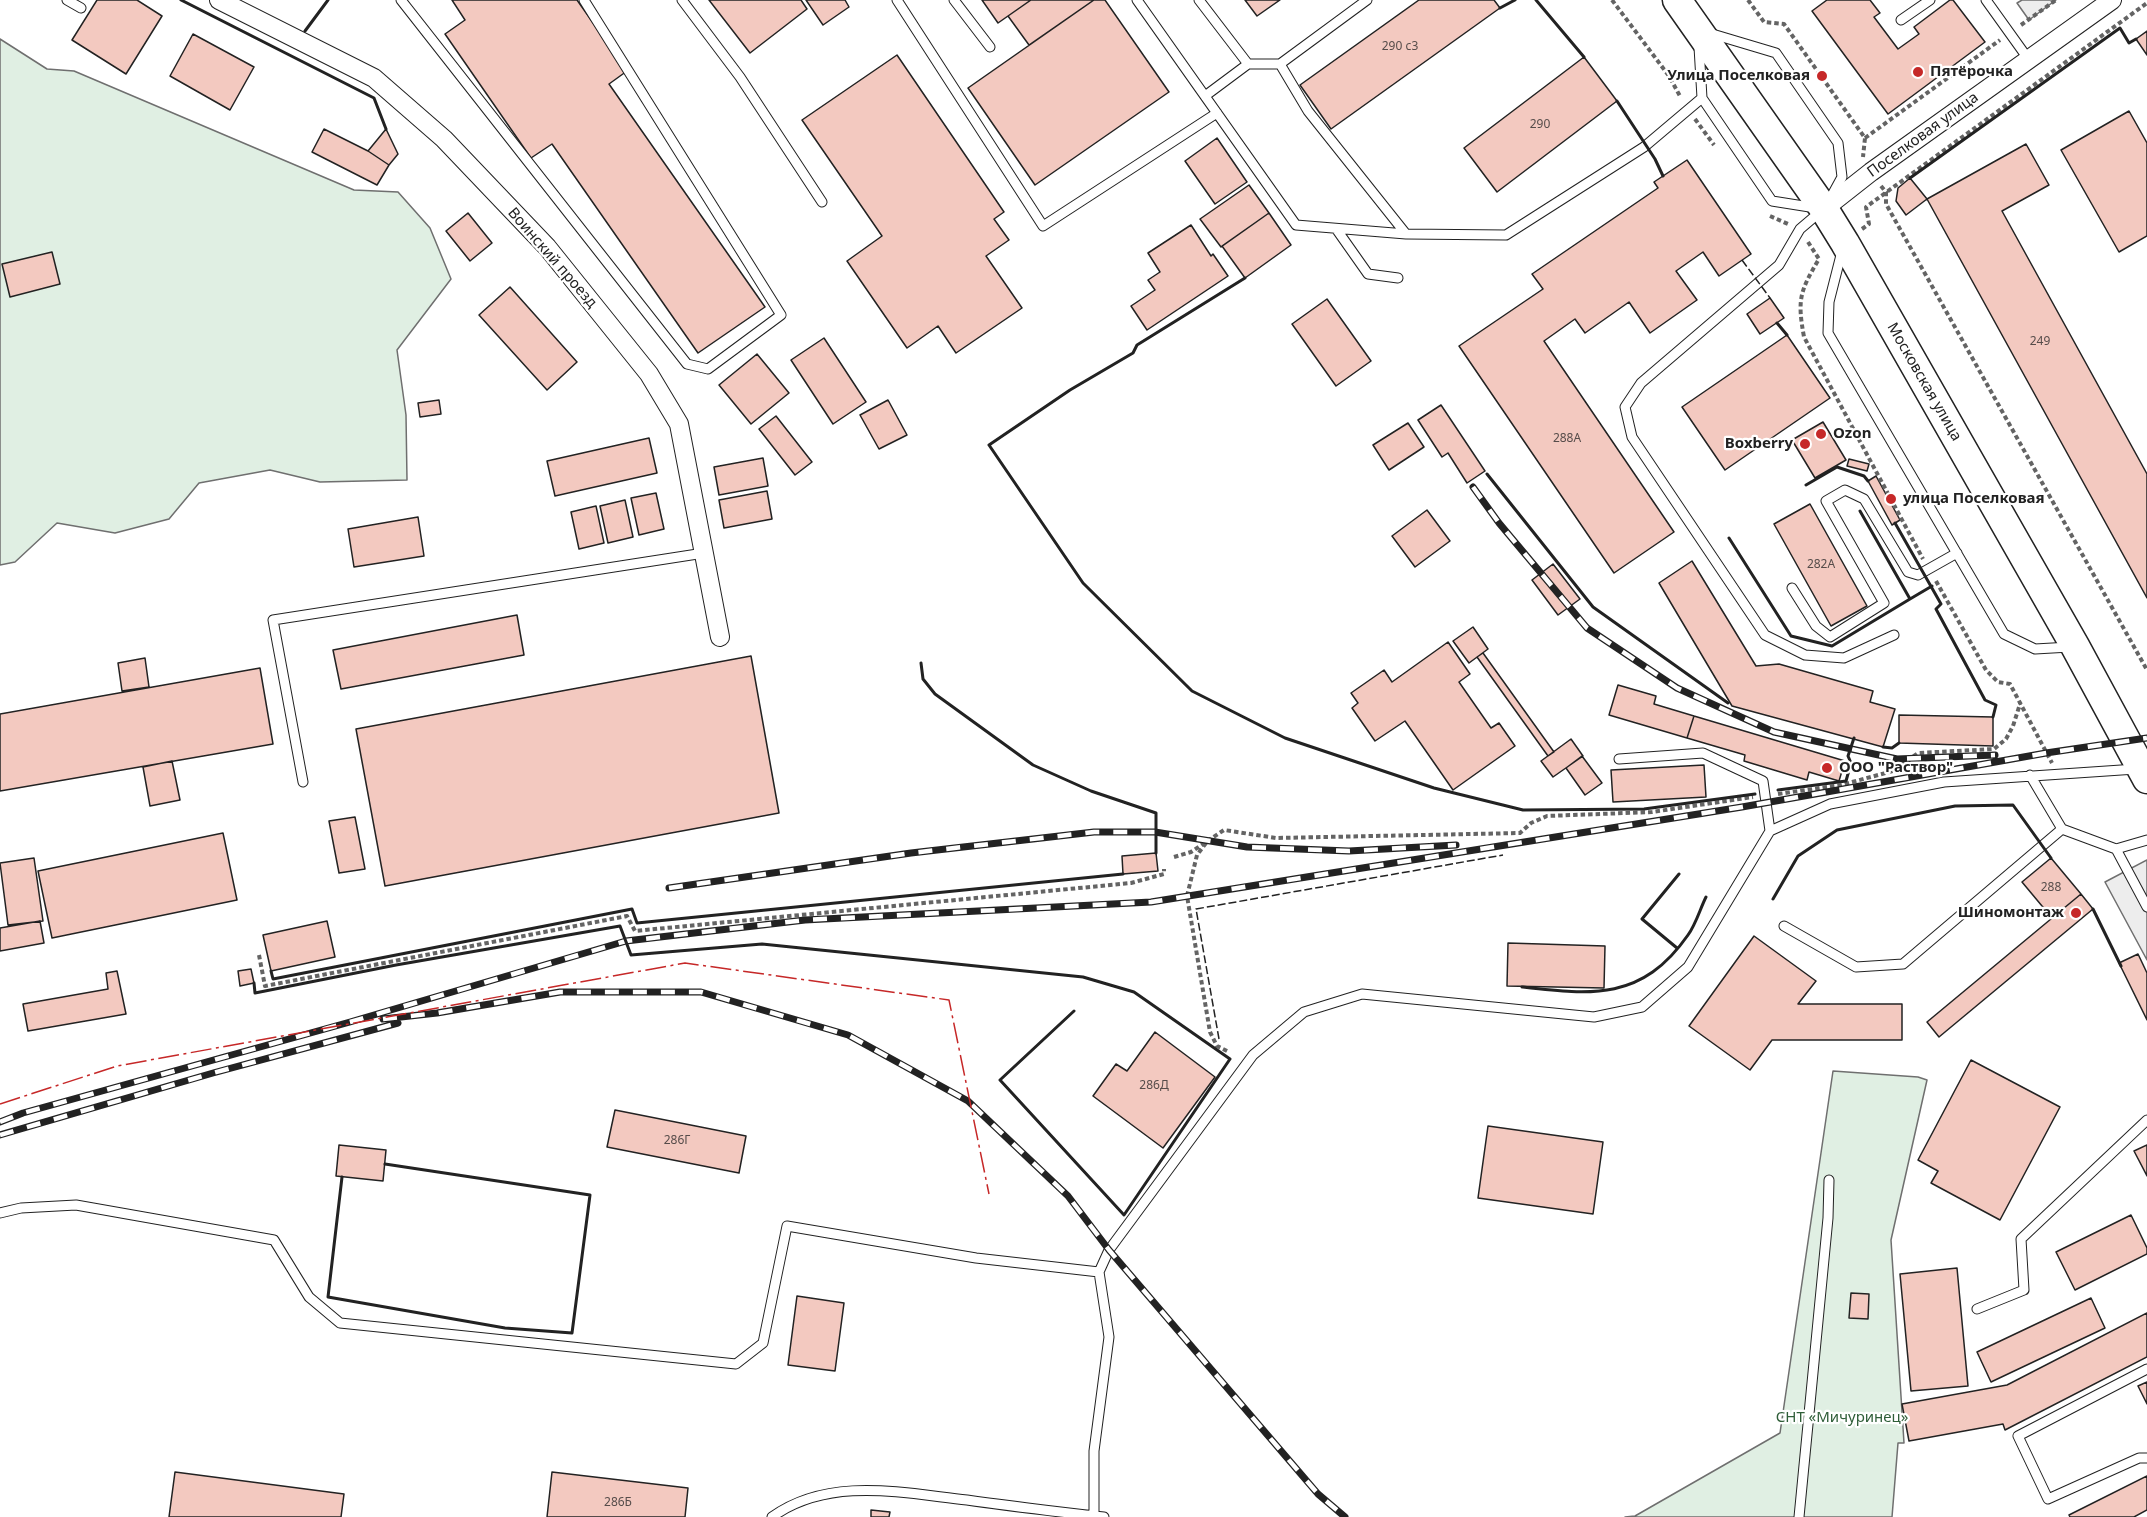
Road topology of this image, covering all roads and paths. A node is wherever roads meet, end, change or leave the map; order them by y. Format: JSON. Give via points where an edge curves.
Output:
{"nodes":[{"id":1,"x":67,"y":0,"type":"edge"},
{"id":2,"x":219,"y":0,"type":"edge"},
{"id":3,"x":401,"y":0,"type":"edge"},
{"id":4,"x":584,"y":0,"type":"edge"},
{"id":5,"x":682,"y":0,"type":"edge"},
{"id":6,"x":897,"y":0,"type":"edge"},
{"id":7,"x":954,"y":0,"type":"edge"},
{"id":8,"x":1137,"y":0,"type":"edge"},
{"id":9,"x":1199,"y":0,"type":"edge"},
{"id":10,"x":1367,"y":0,"type":"edge"},
{"id":11,"x":1677,"y":0,"type":"edge"},
{"id":12,"x":1748,"y":0,"type":"edge"},
{"id":13,"x":1930,"y":0,"type":"edge"},
{"id":14,"x":1986,"y":0,"type":"edge"},
{"id":15,"x":2056,"y":0,"type":"edge"},
{"id":16,"x":2112,"y":0,"type":"edge"},
{"id":17,"x":2147,"y":3,"type":"edge"},
{"id":18,"x":81,"y":8,"type":"dead end"},
{"id":19,"x":1901,"y":20,"type":"dead end"},
{"id":20,"x":1698,"y":30,"type":"junction"},
{"id":21,"x":2010,"y":33,"type":"junction"},
{"id":22,"x":990,"y":47,"type":"dead end"},
{"id":23,"x":2029,"y":60,"type":"junction"},
{"id":24,"x":1248,"y":64,"type":"junction"},
{"id":25,"x":1280,"y":64,"type":"junction"},
{"id":26,"x":1205,"y":96,"type":"junction"},
{"id":27,"x":1702,"y":98,"type":"junction"},
{"id":28,"x":1217,"y":113,"type":"junction"},
{"id":29,"x":1865,"y":138,"type":"junction"},
{"id":30,"x":1871,"y":172,"type":"junction"},
{"id":31,"x":1886,"y":192,"type":"junction"},
{"id":32,"x":822,"y":202,"type":"dead end"},
{"id":33,"x":1824,"y":209,"type":"junction"},
{"id":34,"x":1337,"y":230,"type":"junction"},
{"id":35,"x":1406,"y":234,"type":"junction"},
{"id":36,"x":1845,"y":243,"type":"junction"},
{"id":37,"x":1398,"y":278,"type":"dead end"},
{"id":38,"x":704,"y":553,"type":"junction"},
{"id":39,"x":1957,"y":553,"type":"junction"},
{"id":40,"x":1792,"y":588,"type":"dead end"},
{"id":41,"x":1894,"y":635,"type":"dead end"},
{"id":42,"x":720,"y":638,"type":"dead end"},
{"id":43,"x":2075,"y":646,"type":"junction"},
{"id":44,"x":2147,"y":670,"type":"edge"},
{"id":45,"x":2010,"y":684,"type":"dead end"},
{"id":46,"x":2020,"y":703,"type":"junction"},
{"id":47,"x":1619,"y":759,"type":"dead end"},
{"id":48,"x":2057,"y":774,"type":"junction"},
{"id":49,"x":2144,"y":774,"type":"edge"},
{"id":50,"x":2031,"y":775,"type":"junction"},
{"id":51,"x":303,"y":782,"type":"dead end"},
{"id":52,"x":1764,"y":796,"type":"junction"},
{"id":53,"x":2062,"y":829,"type":"junction"},
{"id":54,"x":1770,"y":831,"type":"junction"},
{"id":55,"x":2147,"y":840,"type":"edge"},
{"id":56,"x":1207,"y":841,"type":"junction"},
{"id":57,"x":2116,"y":849,"type":"junction"},
{"id":58,"x":1174,"y":856,"type":"dead end"},
{"id":59,"x":1164,"y":869,"type":"dead end"},
{"id":60,"x":2147,"y":907,"type":"edge"},
{"id":61,"x":1784,"y":926,"type":"dead end"},
{"id":62,"x":259,"y":955,"type":"dead end"},
{"id":63,"x":1229,"y":1052,"type":"dead end"},
{"id":64,"x":2147,"y":1119,"type":"edge"},
{"id":65,"x":1829,"y":1180,"type":"dead end"},
{"id":66,"x":0,"y":1213,"type":"edge"},
{"id":67,"x":1099,"y":1272,"type":"junction"},
{"id":68,"x":1977,"y":1309,"type":"dead end"},
{"id":69,"x":2147,"y":1369,"type":"edge"},
{"id":70,"x":2147,"y":1458,"type":"edge"},
{"id":71,"x":1099,"y":1516,"type":"edge"},
{"id":72,"x":772,"y":1517,"type":"edge"},
{"id":73,"x":1799,"y":1517,"type":"edge"}],
"edges":[{"from":1,"to":18,"type":"lane"},
{"from":2,"to":38,"type":"street","name":"Воинский проезд","via":[[374,78],[444,139],[547,247],[649,374],[679,424]]},
{"from":3,"to":4,"type":"lane","via":[[687,364],[708,369],[781,315]]},
{"from":5,"to":32,"type":"lane","via":[[740,77]]},
{"from":6,"to":28,"type":"lane","via":[[1043,226]]},
{"from":7,"to":22,"type":"lane"},
{"from":8,"to":26,"type":"lane"},
{"from":9,"to":24,"type":"lane"},
{"from":10,"to":25,"type":"lane"},
{"from":11,"to":20,"type":"main road","name":"Московская улица"},
{"from":12,"to":29,"type":"path","via":[[1764,22],[1784,24]]},
{"from":13,"to":19,"type":"lane"},
{"from":14,"to":21,"type":"lane"},
{"from":15,"to":21,"type":"path"},
{"from":16,"to":23,"type":"street","name":"Поселковая улица"},
{"from":17,"to":31,"type":"path"},
{"from":20,"to":27,"type":"lane"},
{"from":20,"to":33,"type":"main road","name":"Московская улица"},
{"from":20,"to":33,"type":"lane","via":[[1776,52],[1805,92],[1838,143],[1842,177]]},
{"from":21,"to":23,"type":"lane"},
{"from":21,"to":29,"type":"path"},
{"from":23,"to":30,"type":"street","name":"Поселковая улица"},
{"from":24,"to":25,"type":"lane"},
{"from":24,"to":26,"type":"lane"},
{"from":25,"to":35,"type":"lane","via":[[1308,111]]},
{"from":26,"to":28,"type":"lane"},
{"from":27,"to":33,"type":"lane","via":[[1772,201]]},
{"from":27,"to":35,"type":"lane","via":[[1644,147],[1506,235]]},
{"from":28,"to":34,"type":"lane","via":[[1296,225]]},
{"from":29,"to":30,"type":"path","via":[[1862,158]]},
{"from":30,"to":31,"type":"path"},
{"from":30,"to":33,"type":"street","name":"Поселковая улица"},
{"from":31,"to":44,"type":"path","via":[[1886,204]]},
{"from":33,"to":36,"type":"main road","name":"Московская улица"},
{"from":33,"to":41,"type":"lane","via":[[1800,229],[1779,265],[1641,383],[1625,407],[1632,437],[1765,635],[1805,655],[1844,658]]},
{"from":34,"to":35,"type":"lane"},
{"from":34,"to":37,"type":"lane","via":[[1368,274]]},
{"from":36,"to":39,"type":"lane","via":[[1828,302],[1828,333]]},
{"from":36,"to":43,"type":"main road","name":"Московская улица"},
{"from":38,"to":42,"type":"street","name":"Воинский проезд"},
{"from":38,"to":51,"type":"lane","via":[[273,620]]},
{"from":39,"to":40,"type":"lane","via":[[1918,575],[1908,572],[1864,499],[1845,490],[1826,501],[1884,603],[1830,637],[1816,627]]},
{"from":39,"to":43,"type":"lane","via":[[2004,634],[2035,649]]},
{"from":43,"to":49,"type":"main road","name":"Московская улица"},
{"from":45,"to":46,"type":"path"},
{"from":46,"to":48,"type":"path"},
{"from":46,"to":52,"type":"path","via":[[2006,739],[1994,749],[1918,753],[1893,771],[1841,785]]},
{"from":47,"to":52,"type":"lane","via":[[1703,753],[1763,781]]},
{"from":48,"to":49,"type":"lane"},
{"from":48,"to":50,"type":"lane"},
{"from":50,"to":53,"type":"lane"},
{"from":50,"to":54,"type":"lane","via":[[1944,782],[1830,804]]},
{"from":52,"to":54,"type":"lane"},
{"from":52,"to":56,"type":"path","via":[[1652,812],[1547,816],[1520,833],[1276,838],[1224,830]]},
{"from":53,"to":57,"type":"lane"},
{"from":53,"to":61,"type":"lane","via":[[1903,964],[1856,967]]},
{"from":54,"to":67,"type":"lane","via":[[1688,967],[1642,1006],[1594,1017],[1362,994],[1304,1012],[1254,1055],[1109,1250]]},
{"from":55,"to":57,"type":"lane"},
{"from":56,"to":58,"type":"path","via":[[1191,852]]},
{"from":56,"to":63,"type":"path","via":[[1197,855],[1187,896],[1210,1032],[1217,1046]]},
{"from":57,"to":60,"type":"lane"},
{"from":59,"to":62,"type":"path","via":[[1164,874],[1131,883],[635,931],[627,916],[265,986]]},
{"from":64,"to":68,"type":"lane","via":[[2021,1239],[2024,1290]]},
{"from":65,"to":73,"type":"lane"},
{"from":66,"to":67,"type":"lane","via":[[76,1205],[274,1240],[309,1297],[340,1323],[736,1364],[763,1343],[787,1226],[976,1258]]},
{"from":67,"to":71,"type":"lane","via":[[1109,1337],[1094,1451]]},
{"from":69,"to":70,"type":"lane","via":[[2018,1436],[2048,1499],[2139,1458]]},
{"from":71,"to":72,"type":"lane","via":[[876,1490],[834,1492],[801,1499]]}]}
